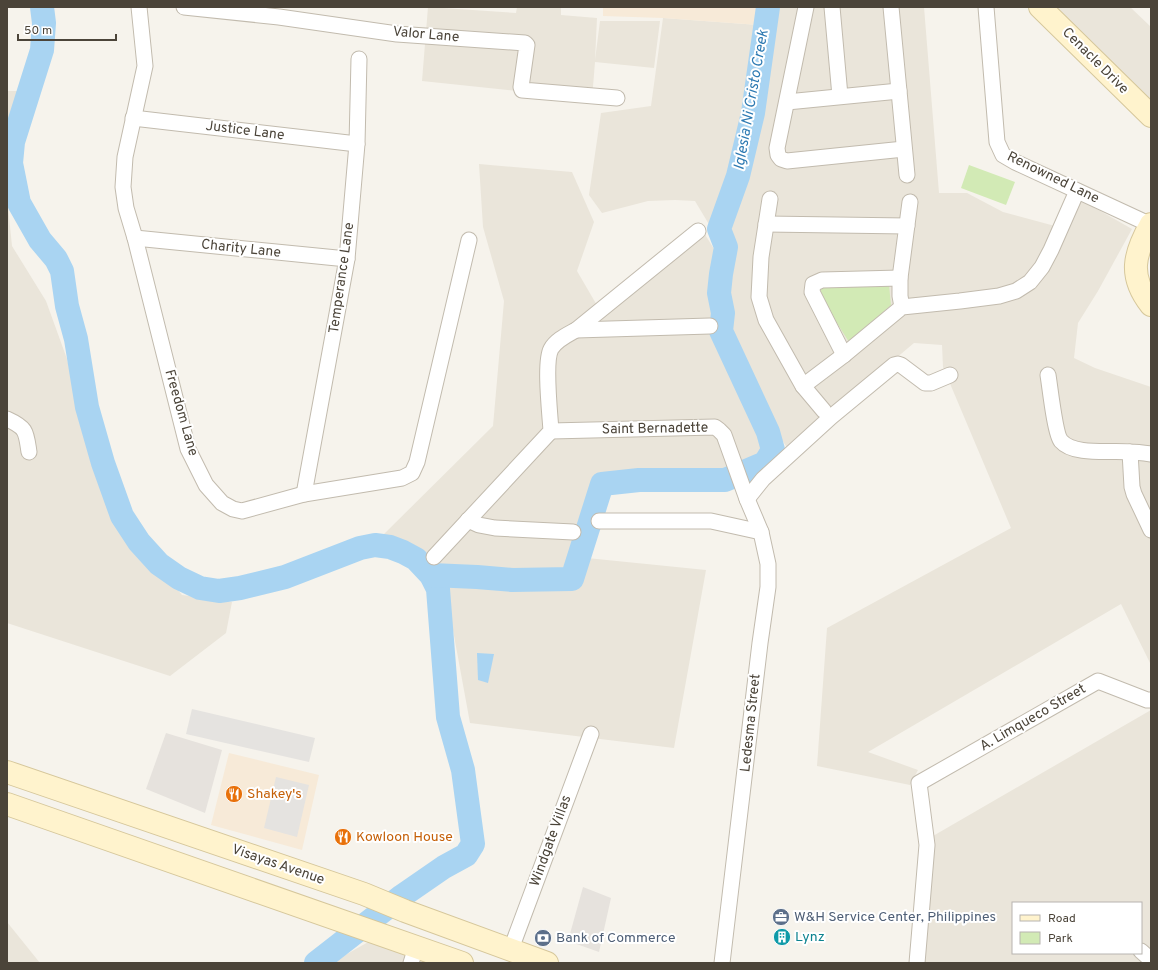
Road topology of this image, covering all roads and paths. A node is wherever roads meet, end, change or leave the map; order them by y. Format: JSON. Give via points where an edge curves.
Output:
{"nodes":[{"id":1,"x":139,"y":7,"type":"edge"},
{"id":2,"x":184,"y":7,"type":"edge"},
{"id":3,"x":806,"y":7,"type":"edge"},
{"id":4,"x":832,"y":7,"type":"edge"},
{"id":5,"x":891,"y":7,"type":"edge"},
{"id":6,"x":986,"y":7,"type":"edge"},
{"id":7,"x":1040,"y":7,"type":"edge"},
{"id":8,"x":280,"y":12,"type":"edge"},
{"id":9,"x":359,"y":59,"type":"dead end"},
{"id":10,"x":899,"y":91,"type":"junction"},
{"id":11,"x":840,"y":96,"type":"junction"},
{"id":12,"x":617,"y":98,"type":"dead end"},
{"id":13,"x":787,"y":102,"type":"junction"},
{"id":14,"x":1151,"y":116,"type":"edge"},
{"id":15,"x":133,"y":118,"type":"junction"},
{"id":16,"x":357,"y":144,"type":"junction"},
{"id":17,"x":904,"y":149,"type":"junction"},
{"id":18,"x":907,"y":175,"type":"dead end"},
{"id":19,"x":1077,"y":191,"type":"junction"},
{"id":20,"x":770,"y":199,"type":"dead end"},
{"id":21,"x":910,"y":202,"type":"dead end"},
{"id":22,"x":766,"y":224,"type":"junction"},
{"id":23,"x":1151,"y":224,"type":"edge"},
{"id":24,"x":907,"y":226,"type":"junction"},
{"id":25,"x":698,"y":231,"type":"dead end"},
{"id":26,"x":135,"y":238,"type":"junction"},
{"id":27,"x":469,"y":240,"type":"dead end"},
{"id":28,"x":347,"y":260,"type":"junction"},
{"id":29,"x":900,"y":278,"type":"junction"},
{"id":30,"x":1151,"y":305,"type":"edge"},
{"id":31,"x":902,"y":307,"type":"junction"},
{"id":32,"x":710,"y":326,"type":"dead end"},
{"id":33,"x":576,"y":330,"type":"junction"},
{"id":34,"x":844,"y":355,"type":"junction"},
{"id":35,"x":950,"y":375,"type":"dead end"},
{"id":36,"x":1048,"y":375,"type":"dead end"},
{"id":37,"x":803,"y":386,"type":"junction"},
{"id":38,"x":824,"y":411,"type":"dead end"},
{"id":39,"x":7,"y":419,"type":"edge"},
{"id":40,"x":551,"y":431,"type":"junction"},
{"id":41,"x":29,"y":452,"type":"dead end"},
{"id":42,"x":1130,"y":452,"type":"junction"},
{"id":43,"x":1151,"y":454,"type":"edge"},
{"id":44,"x":745,"y":493,"type":"junction"},
{"id":45,"x":304,"y":494,"type":"junction"},
{"id":46,"x":468,"y":520,"type":"junction"},
{"id":47,"x":599,"y":521,"type":"dead end"},
{"id":48,"x":1151,"y":530,"type":"edge"},
{"id":49,"x":573,"y":532,"type":"dead end"},
{"id":50,"x":761,"y":532,"type":"junction"},
{"id":51,"x":434,"y":557,"type":"dead end"},
{"id":52,"x":1151,"y":700,"type":"edge"},
{"id":53,"x":590,"y":734,"type":"dead end"},
{"id":54,"x":7,"y":772,"type":"edge"},
{"id":55,"x":7,"y":804,"type":"edge"},
{"id":56,"x":511,"y":949,"type":"junction"},
{"id":57,"x":1142,"y":952,"type":"edge"},
{"id":58,"x":413,"y":955,"type":"edge"},
{"id":59,"x":1151,"y":960,"type":"edge"},
{"id":60,"x":537,"y":961,"type":"edge"},
{"id":61,"x":462,"y":963,"type":"edge"},
{"id":62,"x":722,"y":963,"type":"edge"},
{"id":63,"x":917,"y":963,"type":"edge"}],
"edges":[{"from":1,"to":15,"type":"street","name":"Freedom Lane","via":[[145,66]]},
{"from":2,"to":8,"type":"street","name":"Valor Lane"},
{"from":3,"to":13,"type":"street"},
{"from":4,"to":11,"type":"street"},
{"from":5,"to":10,"type":"street"},
{"from":6,"to":19,"type":"street","name":"Renowned Lane","via":[[997,142],[1003,155]]},
{"from":7,"to":14,"type":"main road","name":"Cenacle Drive"},
{"from":8,"to":12,"type":"street","name":"Valor Lane","via":[[397,34],[525,43],[522,90]]},
{"from":9,"to":16,"type":"street","name":"Temperance Lane"},
{"from":10,"to":11,"type":"street"},
{"from":10,"to":17,"type":"street"},
{"from":11,"to":13,"type":"street"},
{"from":13,"to":17,"type":"street","via":[[777,148],[781,160]]},
{"from":15,"to":16,"type":"street","name":"Justice Lane"},
{"from":15,"to":26,"type":"street","name":"Freedom Lane","via":[[123,187]]},
{"from":16,"to":28,"type":"street","name":"Temperance Lane"},
{"from":17,"to":18,"type":"street"},
{"from":19,"to":23,"type":"street","name":"Renowned Lane"},
{"from":19,"to":31,"type":"street","via":[[1042,267],[1030,282],[1016,292]]},
{"from":20,"to":22,"type":"street"},
{"from":21,"to":24,"type":"street"},
{"from":22,"to":24,"type":"street"},
{"from":22,"to":37,"type":"street","via":[[759,297],[766,320]]},
{"from":23,"to":30,"type":"main road","via":[[1141,241],[1136,270],[1138,284]]},
{"from":24,"to":29,"type":"street"},
{"from":25,"to":33,"type":"street"},
{"from":26,"to":28,"type":"street","name":"Charity Lane"},
{"from":26,"to":45,"type":"street","name":"Freedom Lane","via":[[188,449],[206,485],[222,503],[242,511]]},
{"from":27,"to":45,"type":"street","name":"Freedom Lane","via":[[417,462],[412,473],[402,478]]},
{"from":28,"to":45,"type":"street","name":"Temperance Lane"},
{"from":29,"to":31,"type":"street"},
{"from":29,"to":34,"type":"street","via":[[822,280],[813,284],[812,292]]},
{"from":31,"to":34,"type":"street"},
{"from":32,"to":33,"type":"street"},
{"from":33,"to":40,"type":"street","via":[[556,342],[548,361]]},
{"from":34,"to":37,"type":"street"},
{"from":35,"to":44,"type":"street","via":[[925,383],[902,366],[894,365]]},
{"from":36,"to":42,"type":"street","via":[[1060,440],[1070,448],[1081,450]]},
{"from":37,"to":38,"type":"street"},
{"from":39,"to":41,"type":"street","via":[[23,428]]},
{"from":40,"to":44,"type":"street","name":"Saint Bernadette","via":[[715,427],[724,435]]},
{"from":40,"to":46,"type":"street"},
{"from":42,"to":43,"type":"street"},
{"from":42,"to":48,"type":"street","via":[[1132,487]]},
{"from":44,"to":50,"type":"street","name":"Ledesma Street"},
{"from":46,"to":49,"type":"street","via":[[494,528]]},
{"from":46,"to":51,"type":"street"},
{"from":47,"to":50,"type":"street","via":[[711,521]]},
{"from":50,"to":62,"type":"street","name":"Ledesma Street","via":[[768,564],[768,586]]},
{"from":52,"to":63,"type":"street","name":"A. Limqueco Street","via":[[1098,681],[920,783],[927,845]]},
{"from":53,"to":56,"type":"street","name":"Windgate Villas"},
{"from":54,"to":56,"type":"main road","name":"Visayas Avenue","via":[[364,894]]},
{"from":55,"to":58,"type":"main road","via":[[385,937]]},
{"from":56,"to":60,"type":"main road","name":"Visayas Avenue"},
{"from":57,"to":59,"type":"street"},
{"from":58,"to":61,"type":"main road"}]}
